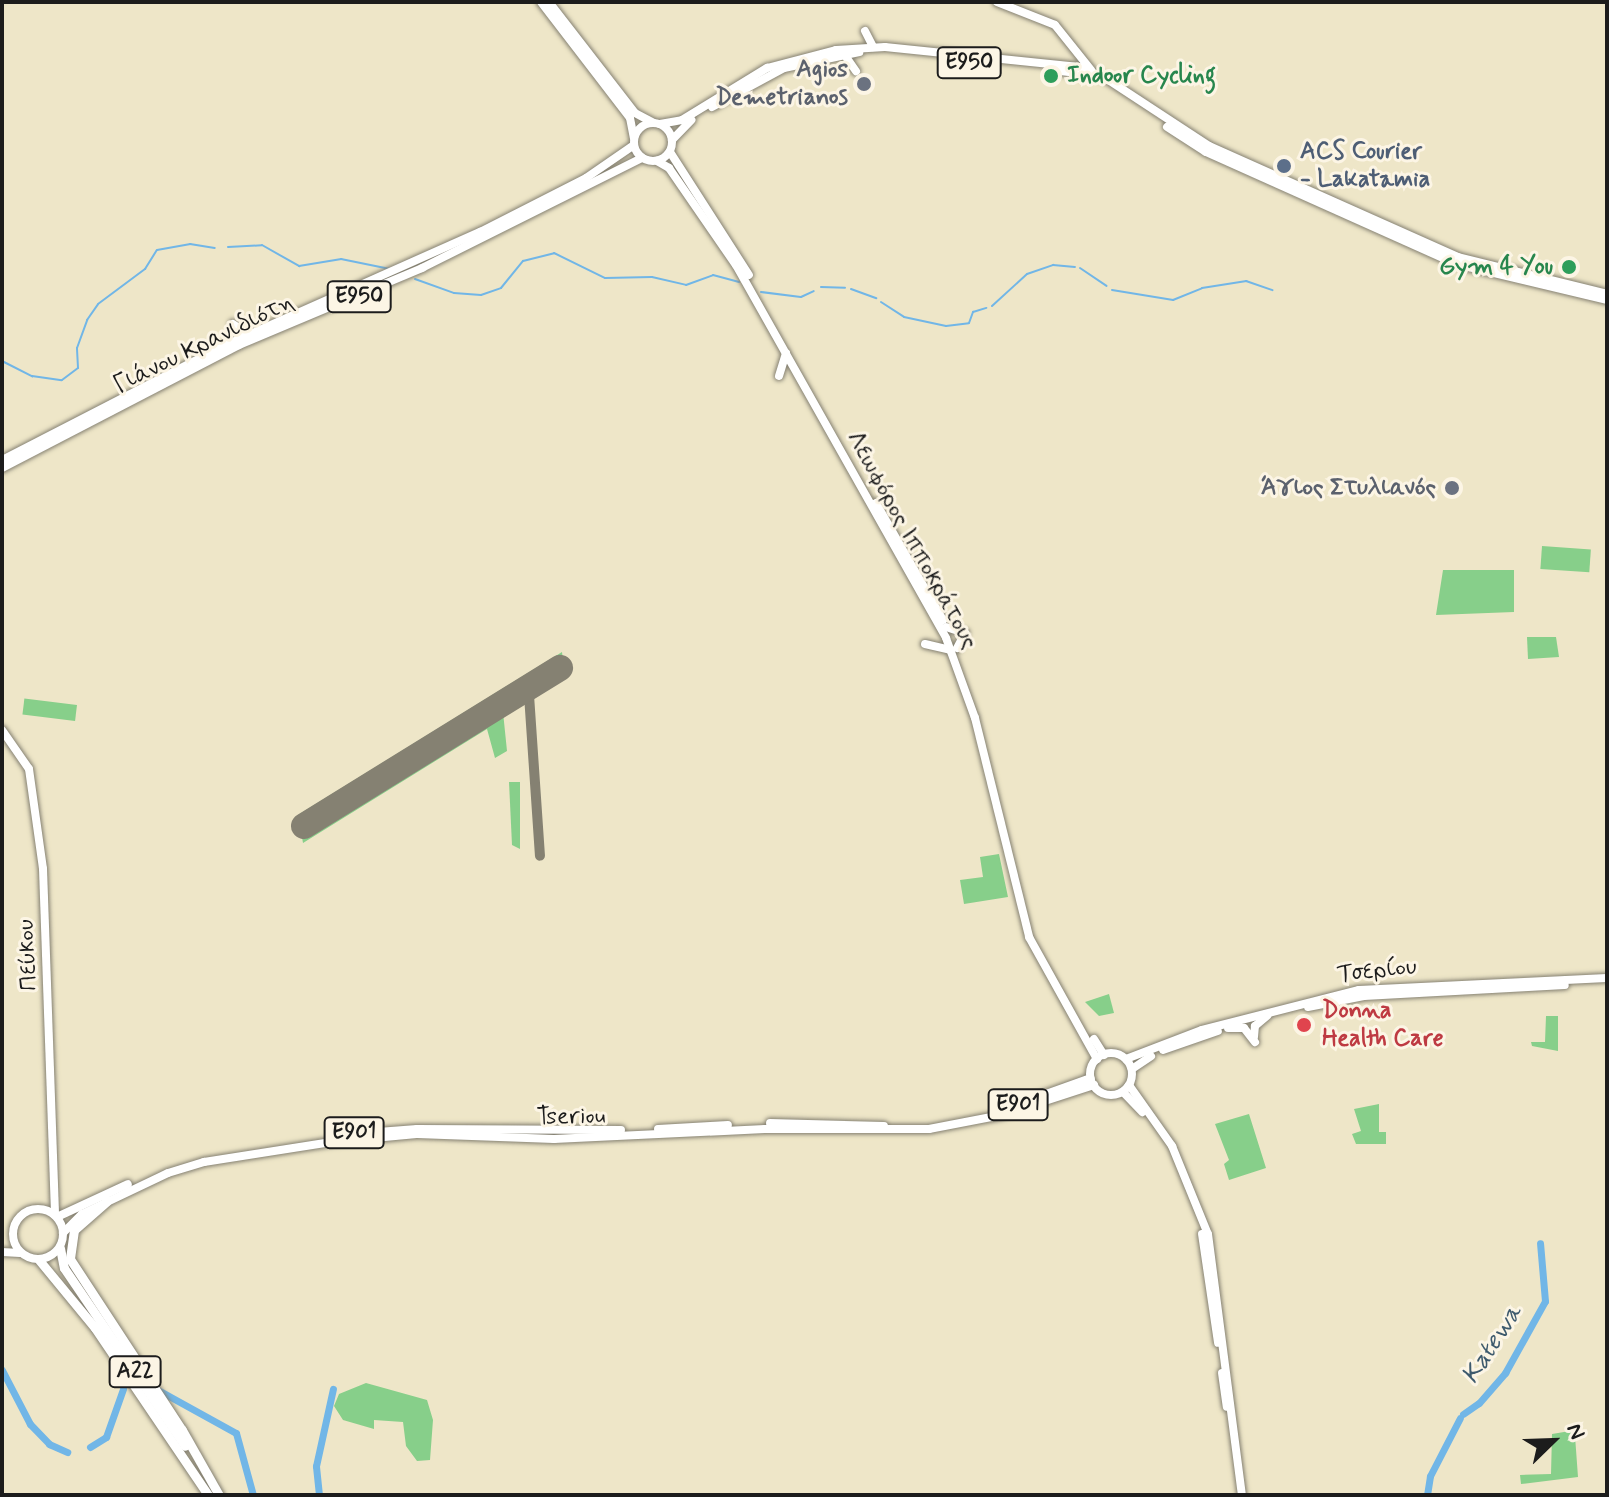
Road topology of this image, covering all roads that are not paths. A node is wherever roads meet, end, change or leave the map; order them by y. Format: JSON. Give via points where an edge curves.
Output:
{"nodes":[{"id":1,"x":541,"y":2,"type":"edge"},
{"id":2,"x":549,"y":2,"type":"edge"},
{"id":3,"x":997,"y":2,"type":"edge"},
{"id":4,"x":865,"y":31,"type":"dead end"},
{"id":5,"x":873,"y":47,"type":"junction"},
{"id":6,"x":1077,"y":50,"type":"junction"},
{"id":7,"x":844,"y":54,"type":"junction"},
{"id":8,"x":1079,"y":70,"type":"junction"},
{"id":9,"x":1091,"y":70,"type":"junction"},
{"id":10,"x":856,"y":71,"type":"dead end"},
{"id":11,"x":657,"y":124,"type":"junction"},
{"id":12,"x":672,"y":140,"type":"junction"},
{"id":13,"x":634,"y":141,"type":"junction"},
{"id":14,"x":670,"y":152,"type":"junction"},
{"id":15,"x":642,"y":158,"type":"junction"},
{"id":16,"x":657,"y":161,"type":"junction"},
{"id":17,"x":1457,"y":261,"type":"junction"},
{"id":18,"x":1607,"y":297,"type":"edge"},
{"id":19,"x":233,"y":324,"type":"dead end"},
{"id":20,"x":251,"y":334,"type":"junction"},
{"id":21,"x":786,"y":352,"type":"junction"},
{"id":22,"x":799,"y":377,"type":"junction"},
{"id":23,"x":2,"y":460,"type":"edge"},
{"id":24,"x":2,"y":468,"type":"edge"},
{"id":25,"x":943,"y":627,"type":"junction"},
{"id":26,"x":954,"y":647,"type":"junction"},
{"id":27,"x":2,"y":730,"type":"edge"},
{"id":28,"x":1607,"y":980,"type":"edge"},
{"id":29,"x":1267,"y":1016,"type":"junction"},
{"id":30,"x":1228,"y":1028,"type":"junction"},
{"id":31,"x":1101,"y":1057,"type":"junction"},
{"id":32,"x":1130,"y":1059,"type":"junction"},
{"id":33,"x":1132,"y":1069,"type":"junction"},
{"id":34,"x":1093,"y":1082,"type":"junction"},
{"id":35,"x":1126,"y":1088,"type":"junction"},
{"id":36,"x":612,"y":1134,"type":"junction"},
{"id":37,"x":55,"y":1187,"type":"junction"},
{"id":38,"x":107,"y":1201,"type":"junction"},
{"id":39,"x":39,"y":1209,"type":"junction"},
{"id":40,"x":56,"y":1216,"type":"junction"},
{"id":41,"x":63,"y":1233,"type":"junction"},
{"id":42,"x":13,"y":1235,"type":"junction"},
{"id":43,"x":2,"y":1245,"type":"edge"},
{"id":44,"x":60,"y":1248,"type":"junction"},
{"id":45,"x":2,"y":1252,"type":"edge"},
{"id":46,"x":21,"y":1253,"type":"junction"},
{"id":47,"x":39,"y":1260,"type":"junction"},
{"id":48,"x":208,"y":1495,"type":"edge"},
{"id":49,"x":217,"y":1495,"type":"edge"},
{"id":50,"x":1239,"y":1495,"type":"edge"}],
"edges":[{"from":1,"to":13,"type":"main road","via":[[630,118]]},
{"from":2,"to":11,"type":"main road","via":[[635,113]]},
{"from":3,"to":6,"type":"main road","via":[[1048,21]]},
{"from":4,"to":5,"type":"main road"},
{"from":5,"to":8,"type":"main road","number":"E950"},
{"from":5,"to":11,"type":"main road","number":"E950","via":[[782,62],[682,120]]},
{"from":6,"to":8,"type":"main road"},
{"from":6,"to":9,"type":"main road"},
{"from":7,"to":8,"type":"main road","number":"E950"},
{"from":7,"to":10,"type":"main road"},
{"from":7,"to":12,"type":"main road","number":"E950","via":[[761,79],[684,124]]},
{"from":8,"to":9,"type":"main road","number":"E950"},
{"from":8,"to":17,"type":"main road","number":"E950","via":[[1206,152]]},
{"from":9,"to":17,"type":"main road","number":"E950","via":[[1209,146]]},
{"from":11,"to":12,"type":"main road"},
{"from":11,"to":13,"type":"main road","via":[[641,127]]},
{"from":12,"to":14,"type":"main road"},
{"from":13,"to":15,"type":"main road"},
{"from":13,"to":20,"type":"main road","name":"Γιάνου Κρανιδιότη","number":"E950","via":[[586,178],[480,232]]},
{"from":14,"to":16,"type":"main road"},
{"from":14,"to":25,"type":"main road","name":"Λεωφόρος Ιπποκράτους","via":[[726,236]]},
{"from":15,"to":16,"type":"main road"},
{"from":15,"to":24,"type":"main road","name":"Γιάνου Κρανιδιότη","number":"E950","via":[[422,268],[239,345]]},
{"from":16,"to":21,"type":"main road","name":"Λεωφόρος Ιπποκράτους","via":[[669,168],[714,229]]},
{"from":17,"to":18,"type":"main road","number":"E950"},
{"from":17,"to":18,"type":"main road","number":"E950","via":[[1521,282]]},
{"from":19,"to":20,"type":"main road"},
{"from":20,"to":23,"type":"main road","name":"Γιάνου Κρανιδιότη","number":"E950"},
{"from":21,"to":22,"type":"main road","name":"Λεωφόρος Ιπποκράτους"},
{"from":21,"to":22,"type":"main road","via":[[779,376]]},
{"from":22,"to":25,"type":"main road","name":"Λεωφόρος Ιπποκράτους"},
{"from":25,"to":26,"type":"main road","name":"Λεωφόρος Ιπποκράτους"},
{"from":25,"to":26,"type":"main road","via":[[965,633]]},
{"from":25,"to":26,"type":"main road","via":[[925,644]]},
{"from":26,"to":31,"type":"main road","name":"Λεωφόρος Ιπποκράτους","via":[[969,682],[1025,913],[1045,963]]},
{"from":26,"to":31,"type":"main road","name":"Λεωφόρος Ιπποκράτους","via":[[1029,937]]},
{"from":27,"to":37,"type":"main road","name":"Πεύκου","via":[[29,769],[38,829],[51,1006],[50,1161]]},
{"from":28,"to":29,"type":"main road","name":"Τσερίου","via":[[1364,996]]},
{"from":28,"to":32,"type":"main road","name":"Τσερίου","via":[[1359,990],[1210,1028]]},
{"from":29,"to":30,"type":"main road","name":"Τσερίου"},
{"from":29,"to":30,"type":"main road","via":[[1255,1026],[1255,1042],[1244,1028]]},
{"from":30,"to":33,"type":"main road","via":[[1162,1050]]},
{"from":31,"to":32,"type":"main road"},
{"from":31,"to":34,"type":"main road"},
{"from":32,"to":33,"type":"main road"},
{"from":33,"to":35,"type":"main road"},
{"from":34,"to":35,"type":"main road","via":[[1108,1095]]},
{"from":34,"to":36,"type":"main road","name":"Tseriou","number":"E901","via":[[1002,1115],[929,1129]]},
{"from":35,"to":50,"type":"main road","via":[[1169,1151],[1197,1214]]},
{"from":36,"to":38,"type":"main road","name":"Tseriou","number":"E901","via":[[417,1134],[331,1142],[204,1162]]},
{"from":36,"to":40,"type":"main road","name":"Tseriou","number":"E901","via":[[417,1129],[308,1140],[162,1170]]},
{"from":37,"to":39,"type":"main road","via":[[50,1201]]},
{"from":37,"to":40,"type":"main road","name":"Πεύκου"},
{"from":38,"to":41,"type":"main road","name":"Tseriou","number":"E901","via":[[74,1220]]},
{"from":38,"to":49,"type":"highway","via":[[74,1230],[70,1259],[182,1430]]},
{"from":39,"to":40,"type":"main road"},
{"from":39,"to":42,"type":"main road","via":[[22,1214]]},
{"from":40,"to":41,"type":"main road"},
{"from":41,"to":44,"type":"main road"},
{"from":42,"to":43,"type":"main road"},
{"from":42,"to":46,"type":"main road"},
{"from":44,"to":47,"type":"main road"},
{"from":44,"to":49,"type":"highway","number":"A22","via":[[64,1268]]},
{"from":45,"to":46,"type":"main road"},
{"from":46,"to":47,"type":"main road"},
{"from":47,"to":48,"type":"highway","number":"A22","via":[[95,1328]]}]}
